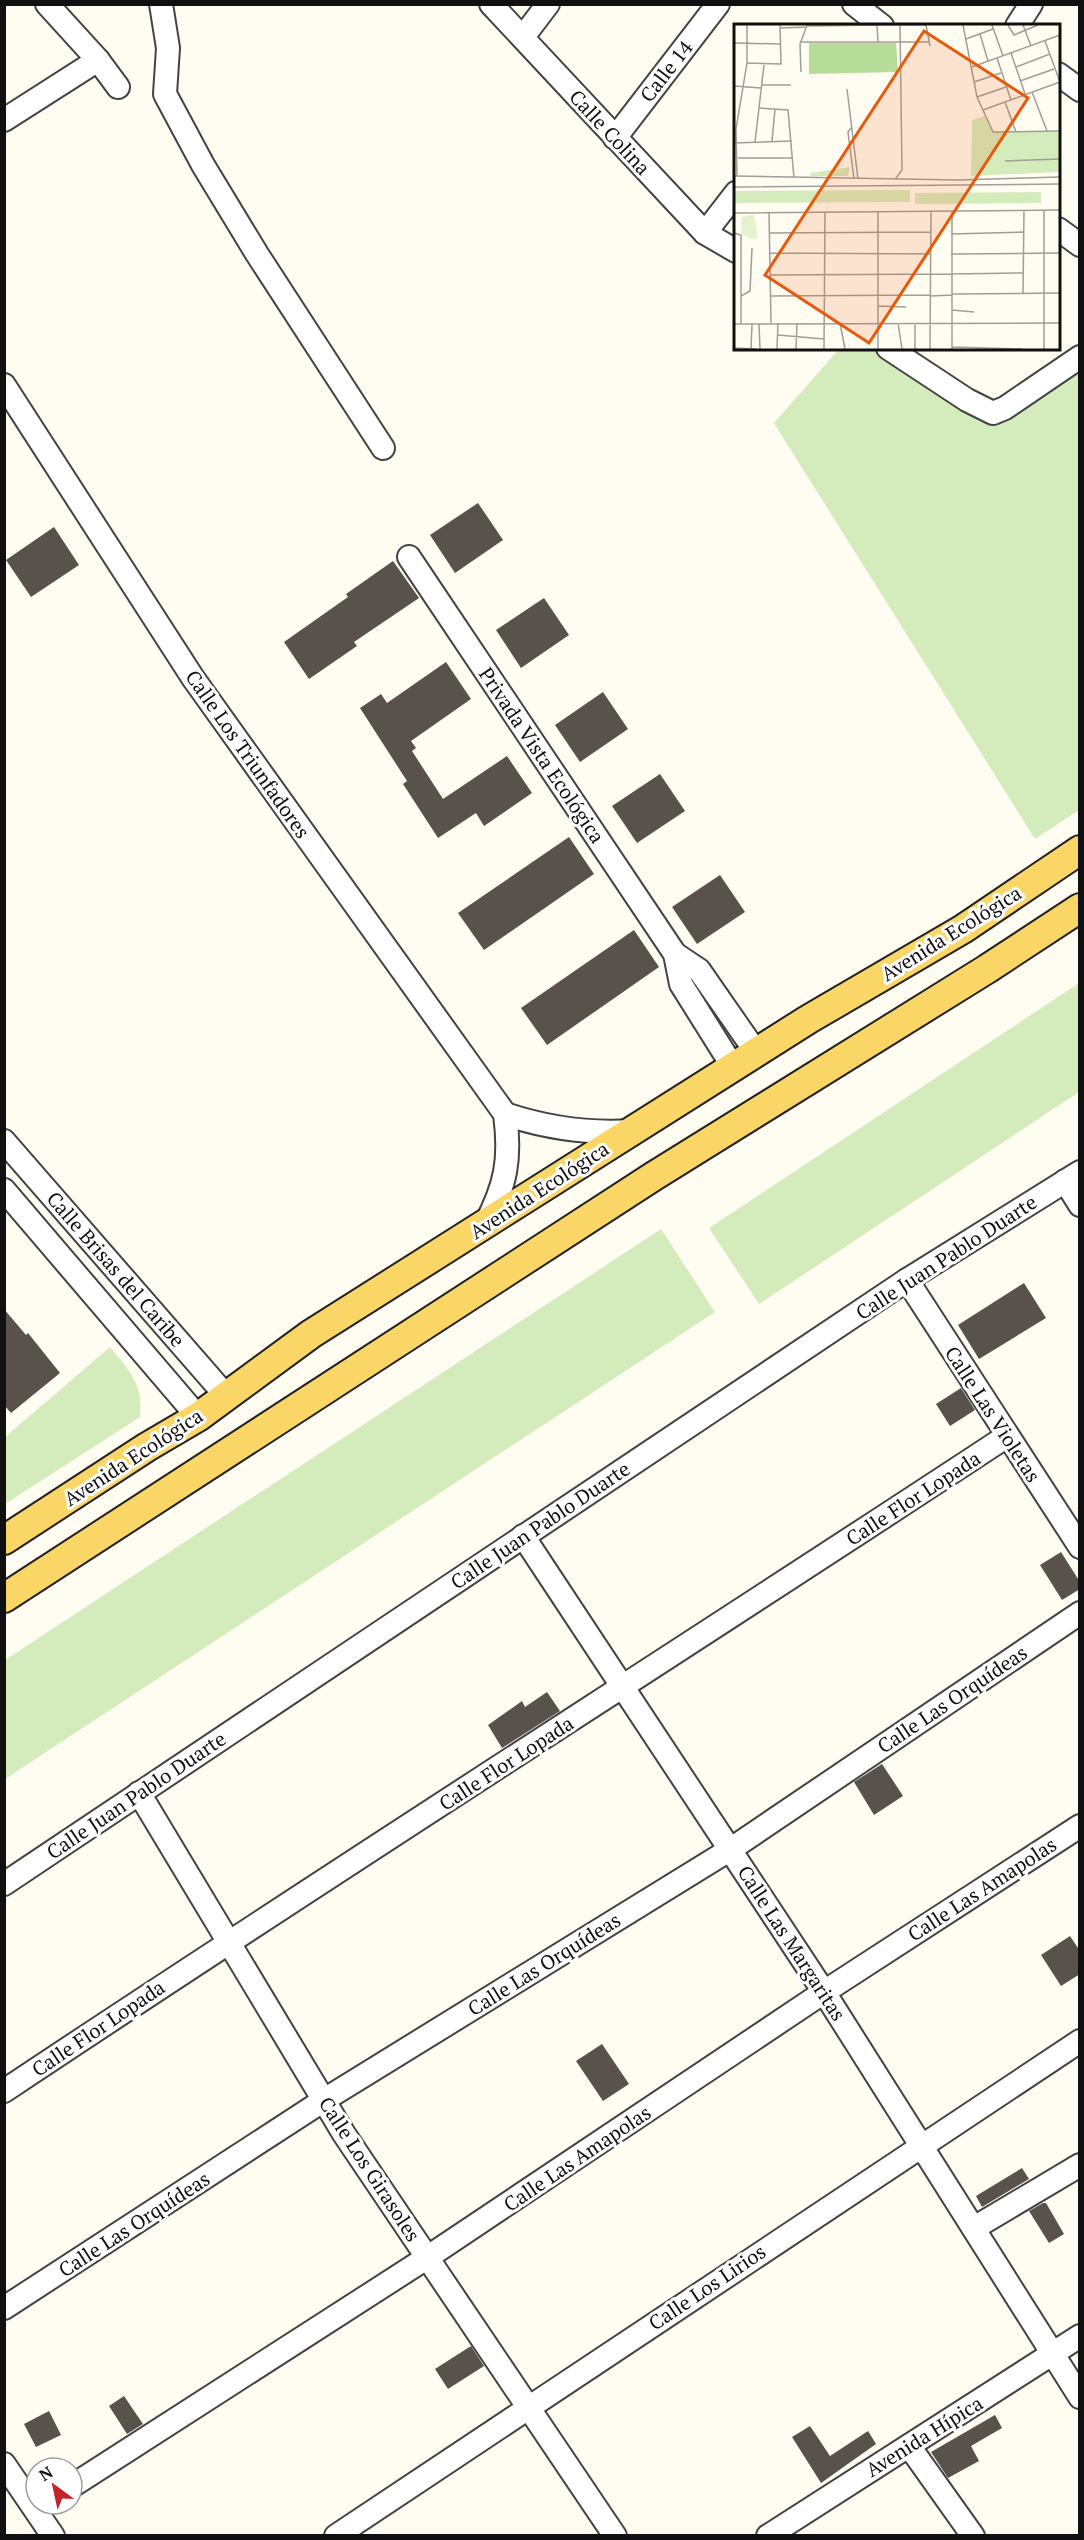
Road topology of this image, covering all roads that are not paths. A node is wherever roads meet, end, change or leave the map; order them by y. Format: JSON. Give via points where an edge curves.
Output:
{"nodes":[{"id":1,"x":47,"y":4,"type":"edge"},
{"id":2,"x":161,"y":4,"type":"edge"},
{"id":3,"x":491,"y":4,"type":"edge"},
{"id":4,"x":548,"y":4,"type":"edge"},
{"id":5,"x":718,"y":4,"type":"edge"},
{"id":6,"x":1031,"y":4,"type":"edge"},
{"id":7,"x":1018,"y":24,"type":"edge"},
{"id":8,"x":523,"y":37,"type":"junction"},
{"id":9,"x":98,"y":60,"type":"junction"},
{"id":10,"x":1060,"y":75,"type":"edge"},
{"id":11,"x":118,"y":87,"type":"dead end"},
{"id":12,"x":1080,"y":90,"type":"edge"},
{"id":13,"x":4,"y":120,"type":"edge"},
{"id":14,"x":615,"y":138,"type":"junction"},
{"id":15,"x":734,"y":196,"type":"edge"},
{"id":16,"x":1060,"y":230,"type":"edge"},
{"id":17,"x":705,"y":233,"type":"junction"},
{"id":18,"x":1080,"y":245,"type":"edge"},
{"id":19,"x":734,"y":250,"type":"edge"},
{"id":20,"x":891,"y":350,"type":"edge"},
{"id":21,"x":1080,"y":357,"type":"edge"},
{"id":22,"x":4,"y":386,"type":"edge"},
{"id":23,"x":383,"y":448,"type":"dead end"},
{"id":24,"x":409,"y":557,"type":"dead end"},
{"id":25,"x":1080,"y":850,"type":"edge"},
{"id":26,"x":1080,"y":908,"type":"edge"},
{"id":27,"x":744,"y":1060,"type":"junction"},
{"id":28,"x":505,"y":1114,"type":"junction"},
{"id":29,"x":632,"y":1131,"type":"junction"},
{"id":30,"x":4,"y":1141,"type":"edge"},
{"id":31,"x":1072,"y":1176,"type":"edge"},
{"id":32,"x":4,"y":1190,"type":"edge"},
{"id":33,"x":1080,"y":1205,"type":"edge"},
{"id":34,"x":485,"y":1225,"type":"junction"},
{"id":35,"x":907,"y":1280,"type":"junction"},
{"id":36,"x":227,"y":1396,"type":"junction"},
{"id":37,"x":198,"y":1417,"type":"junction"},
{"id":38,"x":1007,"y":1436,"type":"junction"},
{"id":39,"x":523,"y":1536,"type":"junction"},
{"id":40,"x":4,"y":1540,"type":"edge"},
{"id":41,"x":1080,"y":1547,"type":"edge"},
{"id":42,"x":4,"y":1598,"type":"edge"},
{"id":43,"x":1080,"y":1613,"type":"edge"},
{"id":44,"x":624,"y":1688,"type":"junction"},
{"id":45,"x":139,"y":1793,"type":"junction"},
{"id":46,"x":1080,"y":1826,"type":"edge"},
{"id":47,"x":730,"y":1849,"type":"junction"},
{"id":48,"x":4,"y":1884,"type":"edge"},
{"id":49,"x":228,"y":1941,"type":"junction"},
{"id":50,"x":824,"y":1992,"type":"junction"},
{"id":51,"x":1080,"y":2041,"type":"edge"},
{"id":52,"x":4,"y":2091,"type":"edge"},
{"id":53,"x":324,"y":2100,"type":"junction"},
{"id":54,"x":922,"y":2144,"type":"junction"},
{"id":55,"x":1080,"y":2165,"type":"edge"},
{"id":56,"x":974,"y":2228,"type":"junction"},
{"id":57,"x":428,"y":2257,"type":"junction"},
{"id":58,"x":4,"y":2308,"type":"edge"},
{"id":59,"x":1080,"y":2336,"type":"edge"},
{"id":60,"x":1053,"y":2355,"type":"junction"},
{"id":61,"x":1080,"y":2397,"type":"edge"},
{"id":62,"x":529,"y":2406,"type":"junction"},
{"id":63,"x":909,"y":2446,"type":"junction"},
{"id":64,"x":4,"y":2464,"type":"edge"},
{"id":65,"x":84,"y":2478,"type":"edge"},
{"id":66,"x":24,"y":2489,"type":"edge"},
{"id":67,"x":44,"y":2516,"type":"edge"},
{"id":68,"x":772,"y":2534,"type":"edge"},
{"id":69,"x":53,"y":2535,"type":"edge"},
{"id":70,"x":336,"y":2535,"type":"edge"},
{"id":71,"x":615,"y":2535,"type":"edge"},
{"id":72,"x":973,"y":2535,"type":"edge"}],
"edges":[{"from":1,"to":9,"type":"street"},
{"from":2,"to":23,"type":"street","via":[[168,48],[165,94],[257,254]]},
{"from":3,"to":8,"type":"street","name":"Calle Colina"},
{"from":4,"to":8,"type":"street"},
{"from":5,"to":14,"type":"street","name":"Calle 14"},
{"from":6,"to":7,"type":"street"},
{"from":8,"to":14,"type":"street","name":"Calle Colina"},
{"from":9,"to":11,"type":"street"},
{"from":9,"to":13,"type":"street"},
{"from":10,"to":12,"type":"street"},
{"from":14,"to":17,"type":"street","name":"Calle Colina"},
{"from":15,"to":17,"type":"street"},
{"from":16,"to":18,"type":"street"},
{"from":17,"to":19,"type":"street","name":"Calle Colina"},
{"from":20,"to":21,"type":"street","via":[[993,413]]},
{"from":22,"to":28,"type":"street","name":"Calle Los Triunfadores","via":[[193,678]]},
{"from":24,"to":27,"type":"street","name":"Privada Vista Ecológica","via":[[675,954],[699,970]]},
{"from":25,"to":27,"type":"main road","name":"Avenida Ecológica","via":[[963,929]]},
{"from":26,"to":42,"type":"main road","via":[[644,1183]]},
{"from":27,"to":29,"type":"main road","name":"Avenida Ecológica"},
{"from":28,"to":29,"type":"street","via":[[568,1131]]},
{"from":28,"to":34,"type":"street","name":"Calle Los Triunfadores","via":[[507,1172]]},
{"from":29,"to":34,"type":"main road","name":"Avenida Ecológica"},
{"from":30,"to":36,"type":"street","name":"Calle Brisas del Caribe"},
{"from":31,"to":33,"type":"street"},
{"from":31,"to":35,"type":"street","name":"Calle Juan Pablo Duarte"},
{"from":32,"to":37,"type":"street","name":"Calle Brisas del Caribe"},
{"from":34,"to":36,"type":"main road","name":"Avenida Ecológica","via":[[311,1334]]},
{"from":35,"to":38,"type":"street","name":"Calle Las Violetas"},
{"from":35,"to":39,"type":"street","name":"Calle Juan Pablo Duarte"},
{"from":36,"to":37,"type":"main road","name":"Avenida Ecológica"},
{"from":37,"to":40,"type":"main road","name":"Avenida Ecológica"},
{"from":38,"to":41,"type":"street","name":"Calle Las Violetas"},
{"from":38,"to":44,"type":"street","name":"Calle Flor Lopada"},
{"from":39,"to":44,"type":"street","name":"Calle Las Margaritas"},
{"from":39,"to":45,"type":"street","name":"Calle Juan Pablo Duarte"},
{"from":43,"to":47,"type":"street","name":"Calle Las Orquídeas"},
{"from":44,"to":47,"type":"street","name":"Calle Las Margaritas"},
{"from":44,"to":49,"type":"street","name":"Calle Flor Lopada"},
{"from":45,"to":48,"type":"street","name":"Calle Juan Pablo Duarte"},
{"from":45,"to":49,"type":"street","name":"Calle Los Girasoles"},
{"from":46,"to":50,"type":"street","name":"Calle Las Amapolas"},
{"from":47,"to":50,"type":"street","name":"Calle Las Margaritas"},
{"from":47,"to":53,"type":"street","name":"Calle Las Orquídeas"},
{"from":49,"to":52,"type":"street","name":"Calle Flor Lopada"},
{"from":49,"to":53,"type":"street","name":"Calle Los Girasoles"},
{"from":50,"to":54,"type":"street","name":"Calle Las Margaritas"},
{"from":50,"to":57,"type":"street","name":"Calle Las Amapolas"},
{"from":51,"to":54,"type":"street","name":"Calle Los Lirios"},
{"from":53,"to":57,"type":"street","name":"Calle Los Girasoles"},
{"from":53,"to":58,"type":"street","name":"Calle Las Orquídeas"},
{"from":54,"to":56,"type":"street","name":"Calle Las Margaritas"},
{"from":54,"to":62,"type":"street","name":"Calle Los Lirios"},
{"from":55,"to":56,"type":"street"},
{"from":56,"to":60,"type":"street","name":"Calle Las Margaritas"},
{"from":57,"to":62,"type":"street","name":"Calle Los Girasoles"},
{"from":57,"to":65,"type":"street","name":"Calle Las Amapolas"},
{"from":59,"to":60,"type":"street","name":"Avenida Hípica"},
{"from":60,"to":61,"type":"street","name":"Calle Las Margaritas"},
{"from":60,"to":63,"type":"street","name":"Avenida Hípica"},
{"from":62,"to":70,"type":"street","name":"Calle Los Lirios"},
{"from":62,"to":71,"type":"street","name":"Calle Los Girasoles"},
{"from":63,"to":68,"type":"street","name":"Avenida Hípica"},
{"from":63,"to":72,"type":"street"},
{"from":64,"to":66,"type":"street"},
{"from":67,"to":69,"type":"street"}]}
